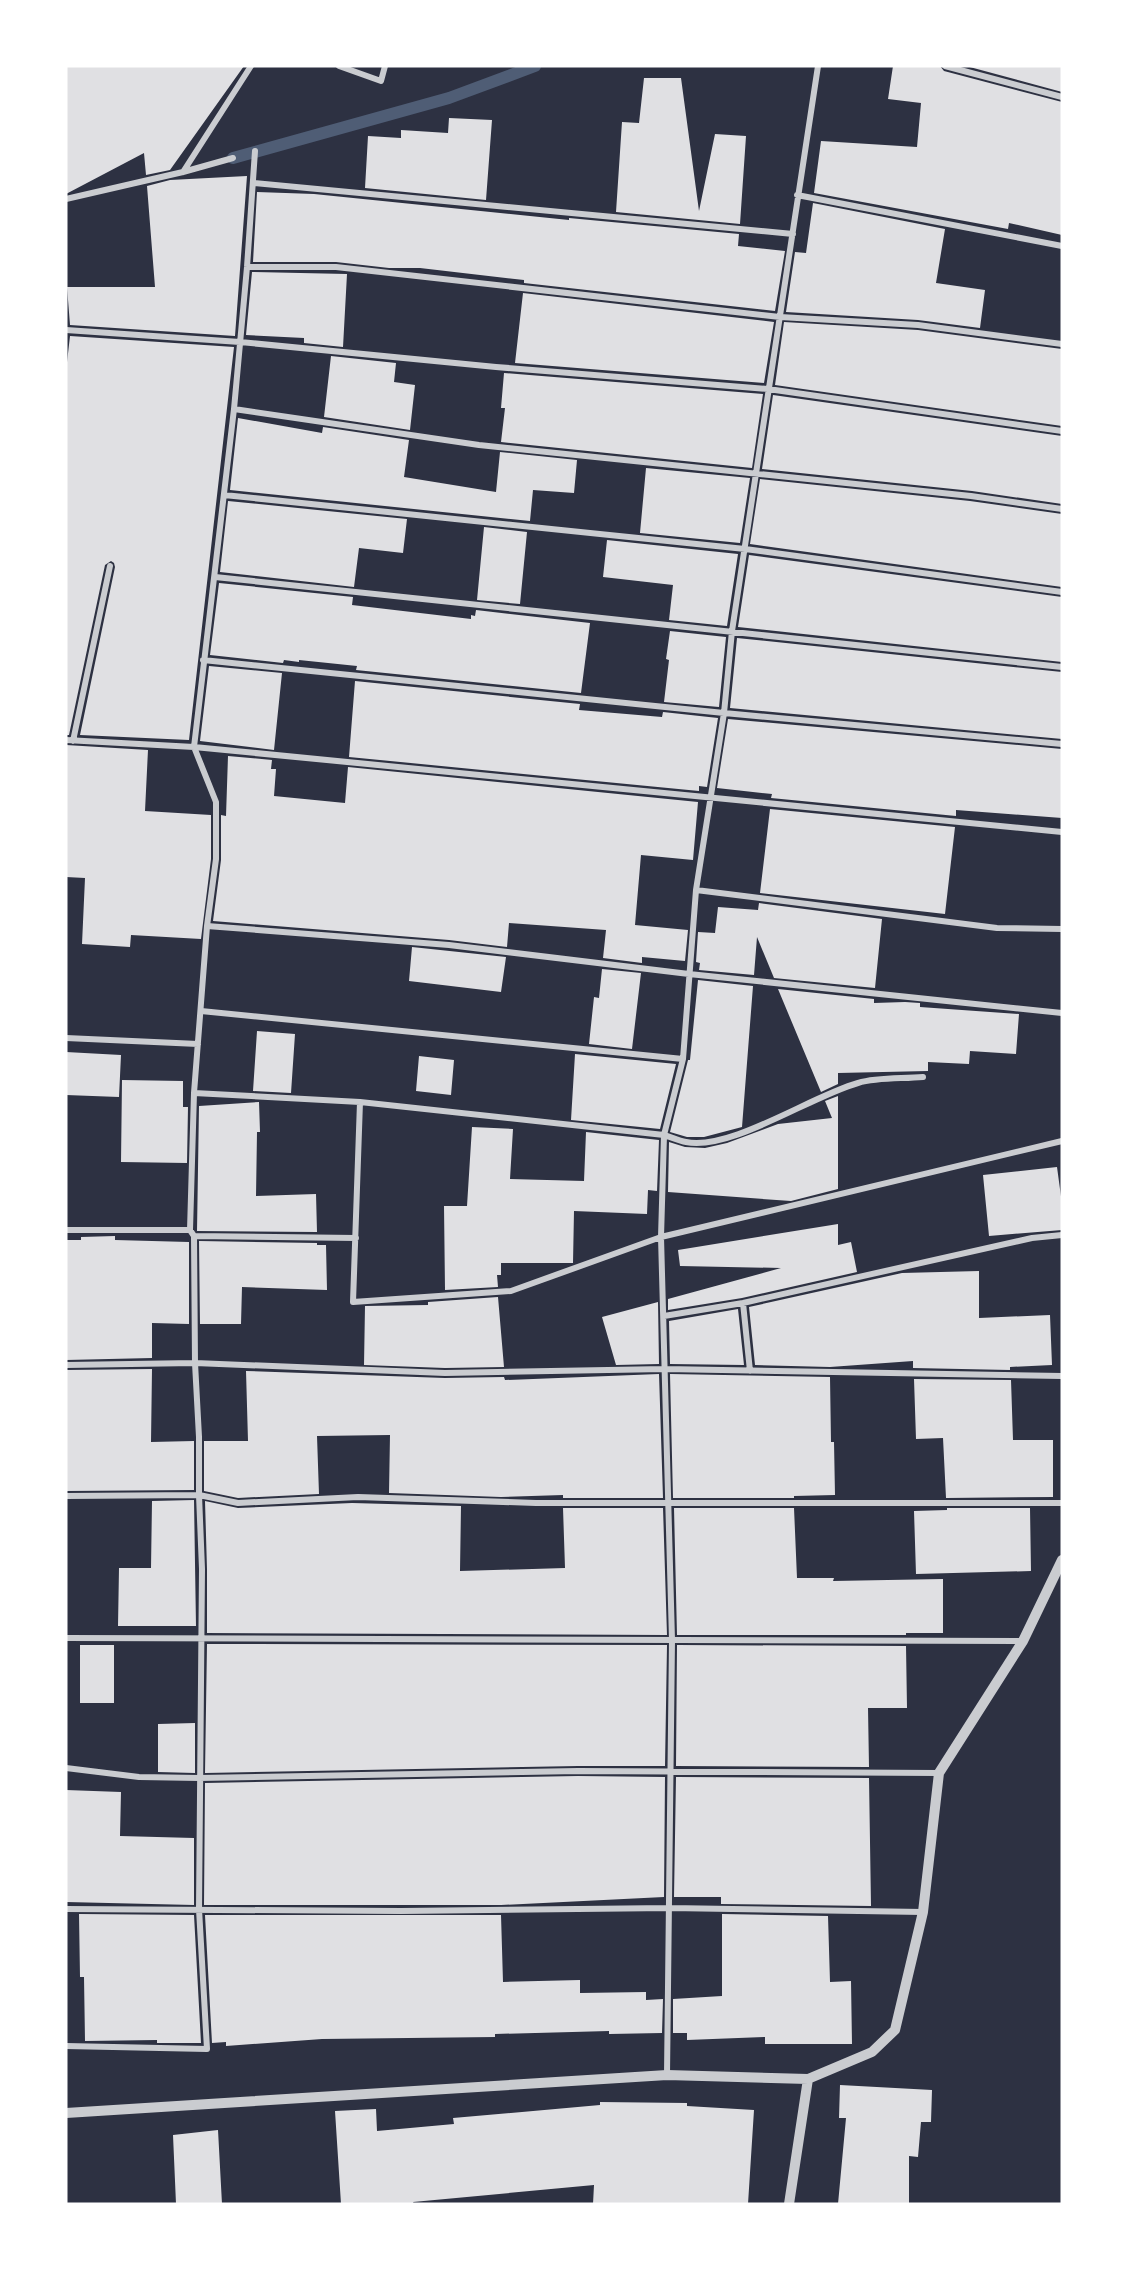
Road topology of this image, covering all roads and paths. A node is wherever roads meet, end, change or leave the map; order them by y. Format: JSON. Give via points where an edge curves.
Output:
{"nodes":[{"id":1,"x":251,"y":66,"type":"edge"},
{"id":2,"x":339,"y":66,"type":"edge"},
{"id":3,"x":385,"y":66,"type":"edge"},
{"id":4,"x":818,"y":66,"type":"edge"},
{"id":5,"x":945,"y":66,"type":"edge"},
{"id":6,"x":1062,"y":97,"type":"edge"},
{"id":7,"x":255,"y":151,"type":"dead end"},
{"id":8,"x":233,"y":158,"type":"dead end"},
{"id":9,"x":183,"y":172,"type":"junction"},
{"id":10,"x":254,"y":183,"type":"junction"},
{"id":11,"x":797,"y":195,"type":"junction"},
{"id":12,"x":66,"y":199,"type":"edge"},
{"id":13,"x":793,"y":234,"type":"junction"},
{"id":14,"x":1062,"y":246,"type":"edge"},
{"id":15,"x":247,"y":267,"type":"junction"},
{"id":16,"x":780,"y":317,"type":"junction"},
{"id":17,"x":66,"y":330,"type":"edge"},
{"id":18,"x":240,"y":342,"type":"junction"},
{"id":19,"x":1062,"y":345,"type":"edge"},
{"id":20,"x":768,"y":388,"type":"junction"},
{"id":21,"x":234,"y":409,"type":"junction"},
{"id":22,"x":1062,"y":431,"type":"edge"},
{"id":23,"x":756,"y":474,"type":"junction"},
{"id":24,"x":224,"y":495,"type":"junction"},
{"id":25,"x":1062,"y":509,"type":"edge"},
{"id":26,"x":745,"y":549,"type":"junction"},
{"id":27,"x":110,"y":566,"type":"dead end"},
{"id":28,"x":215,"y":577,"type":"junction"},
{"id":29,"x":1062,"y":592,"type":"edge"},
{"id":30,"x":732,"y":631,"type":"junction"},
{"id":31,"x":203,"y":660,"type":"junction"},
{"id":32,"x":1062,"y":667,"type":"edge"},
{"id":33,"x":724,"y":713,"type":"junction"},
{"id":34,"x":70,"y":740,"type":"edge"},
{"id":35,"x":1062,"y":744,"type":"edge"},
{"id":36,"x":194,"y":747,"type":"junction"},
{"id":37,"x":710,"y":797,"type":"junction"},
{"id":38,"x":1062,"y":832,"type":"edge"},
{"id":39,"x":696,"y":890,"type":"junction"},
{"id":40,"x":207,"y":926,"type":"junction"},
{"id":41,"x":1062,"y":929,"type":"edge"},
{"id":42,"x":689,"y":974,"type":"junction"},
{"id":43,"x":201,"y":1011,"type":"junction"},
{"id":44,"x":1062,"y":1013,"type":"edge"},
{"id":45,"x":66,"y":1038,"type":"edge"},
{"id":46,"x":198,"y":1044,"type":"junction"},
{"id":47,"x":683,"y":1059,"type":"junction"},
{"id":48,"x":922,"y":1077,"type":"dead end"},
{"id":49,"x":194,"y":1093,"type":"junction"},
{"id":50,"x":360,"y":1102,"type":"junction"},
{"id":51,"x":664,"y":1135,"type":"junction"},
{"id":52,"x":1062,"y":1141,"type":"edge"},
{"id":53,"x":66,"y":1230,"type":"edge"},
{"id":54,"x":192,"y":1233,"type":"junction"},
{"id":55,"x":1062,"y":1235,"type":"edge"},
{"id":56,"x":661,"y":1237,"type":"junction"},
{"id":57,"x":356,"y":1238,"type":"junction"},
{"id":58,"x":743,"y":1303,"type":"junction"},
{"id":59,"x":664,"y":1316,"type":"junction"},
{"id":60,"x":195,"y":1363,"type":"junction"},
{"id":61,"x":66,"y":1365,"type":"edge"},
{"id":62,"x":665,"y":1369,"type":"junction"},
{"id":63,"x":750,"y":1371,"type":"junction"},
{"id":64,"x":1062,"y":1376,"type":"edge"},
{"id":65,"x":199,"y":1495,"type":"junction"},
{"id":66,"x":66,"y":1496,"type":"edge"},
{"id":67,"x":668,"y":1502,"type":"junction"},
{"id":68,"x":1062,"y":1503,"type":"edge"},
{"id":69,"x":1062,"y":1560,"type":"edge"},
{"id":70,"x":201,"y":1637,"type":"junction"},
{"id":71,"x":66,"y":1638,"type":"edge"},
{"id":72,"x":672,"y":1640,"type":"junction"},
{"id":73,"x":1023,"y":1641,"type":"junction"},
{"id":74,"x":66,"y":1768,"type":"edge"},
{"id":75,"x":671,"y":1772,"type":"junction"},
{"id":76,"x":939,"y":1773,"type":"junction"},
{"id":77,"x":198,"y":1778,"type":"junction"},
{"id":78,"x":670,"y":1908,"type":"junction"},
{"id":79,"x":66,"y":1909,"type":"edge"},
{"id":80,"x":199,"y":1909,"type":"junction"},
{"id":81,"x":923,"y":1912,"type":"junction"},
{"id":82,"x":66,"y":2046,"type":"edge"},
{"id":83,"x":667,"y":2075,"type":"junction"},
{"id":84,"x":808,"y":2079,"type":"junction"},
{"id":85,"x":66,"y":2113,"type":"edge"},
{"id":86,"x":789,"y":2204,"type":"edge"}],
"edges":[{"from":1,"to":9,"type":"street"},
{"from":2,"to":3,"type":"street","via":[[381,81]]},
{"from":4,"to":11,"type":"street"},
{"from":5,"to":6,"type":"street"},
{"from":7,"to":10,"type":"street"},
{"from":8,"to":9,"type":"street"},
{"from":9,"to":12,"type":"street"},
{"from":10,"to":13,"type":"street"},
{"from":10,"to":15,"type":"street"},
{"from":11,"to":13,"type":"street"},
{"from":11,"to":14,"type":"street"},
{"from":13,"to":16,"type":"street"},
{"from":15,"to":16,"type":"street","via":[[336,267]]},
{"from":15,"to":18,"type":"street"},
{"from":16,"to":19,"type":"street","via":[[918,325]]},
{"from":16,"to":20,"type":"street"},
{"from":17,"to":18,"type":"street"},
{"from":18,"to":20,"type":"street"},
{"from":18,"to":21,"type":"street"},
{"from":20,"to":22,"type":"street"},
{"from":20,"to":23,"type":"street"},
{"from":21,"to":23,"type":"street","via":[[479,445]]},
{"from":21,"to":24,"type":"street"},
{"from":23,"to":25,"type":"street"},
{"from":23,"to":26,"type":"street"},
{"from":24,"to":26,"type":"street"},
{"from":24,"to":28,"type":"street"},
{"from":26,"to":29,"type":"street"},
{"from":26,"to":30,"type":"street"},
{"from":27,"to":34,"type":"street"},
{"from":28,"to":30,"type":"street"},
{"from":28,"to":31,"type":"street"},
{"from":30,"to":32,"type":"street"},
{"from":30,"to":33,"type":"street"},
{"from":31,"to":33,"type":"street"},
{"from":31,"to":36,"type":"street"},
{"from":33,"to":35,"type":"street"},
{"from":33,"to":37,"type":"street"},
{"from":34,"to":36,"type":"street"},
{"from":36,"to":37,"type":"street"},
{"from":36,"to":40,"type":"street","via":[[216,802],[216,860]]},
{"from":37,"to":38,"type":"street"},
{"from":37,"to":39,"type":"street"},
{"from":39,"to":41,"type":"street","via":[[998,928]]},
{"from":39,"to":42,"type":"street"},
{"from":40,"to":42,"type":"street","via":[[449,945]]},
{"from":40,"to":43,"type":"street"},
{"from":42,"to":44,"type":"street"},
{"from":42,"to":47,"type":"street"},
{"from":43,"to":46,"type":"street"},
{"from":43,"to":47,"type":"street"},
{"from":45,"to":46,"type":"street"},
{"from":46,"to":49,"type":"street"},
{"from":47,"to":51,"type":"street"},
{"from":48,"to":51,"type":"street","via":[[860,1082],[710,1143],[687,1143]]},
{"from":49,"to":50,"type":"street"},
{"from":49,"to":54,"type":"street"},
{"from":50,"to":51,"type":"street"},
{"from":50,"to":57,"type":"street"},
{"from":51,"to":56,"type":"street"},
{"from":52,"to":56,"type":"street"},
{"from":53,"to":54,"type":"street"},
{"from":54,"to":57,"type":"street"},
{"from":54,"to":60,"type":"street"},
{"from":55,"to":58,"type":"street","via":[[1032,1238]]},
{"from":56,"to":57,"type":"street","via":[[511,1291],[353,1302]]},
{"from":56,"to":59,"type":"street"},
{"from":58,"to":59,"type":"street"},
{"from":58,"to":63,"type":"street"},
{"from":59,"to":62,"type":"street"},
{"from":60,"to":61,"type":"street"},
{"from":60,"to":62,"type":"street","via":[[446,1373]]},
{"from":60,"to":65,"type":"street"},
{"from":62,"to":63,"type":"street"},
{"from":62,"to":67,"type":"street"},
{"from":63,"to":64,"type":"street"},
{"from":65,"to":66,"type":"street"},
{"from":65,"to":67,"type":"street","via":[[238,1503],[358,1497],[536,1503]]},
{"from":65,"to":70,"type":"street"},
{"from":67,"to":68,"type":"street"},
{"from":67,"to":72,"type":"street"},
{"from":69,"to":73,"type":"street"},
{"from":70,"to":71,"type":"street"},
{"from":70,"to":72,"type":"street"},
{"from":70,"to":77,"type":"street"},
{"from":72,"to":73,"type":"street"},
{"from":72,"to":75,"type":"street"},
{"from":73,"to":76,"type":"street"},
{"from":74,"to":77,"type":"street","via":[[139,1778]]},
{"from":75,"to":76,"type":"street"},
{"from":75,"to":77,"type":"street"},
{"from":75,"to":78,"type":"street"},
{"from":76,"to":81,"type":"street"},
{"from":77,"to":80,"type":"street"},
{"from":78,"to":80,"type":"street"},
{"from":78,"to":81,"type":"street"},
{"from":78,"to":83,"type":"street"},
{"from":79,"to":80,"type":"street"},
{"from":80,"to":82,"type":"street","via":[[207,2049]]},
{"from":81,"to":84,"type":"street","via":[[895,2030],[872,2052]]},
{"from":83,"to":84,"type":"street"},
{"from":83,"to":85,"type":"street"},
{"from":84,"to":86,"type":"street"}]}
